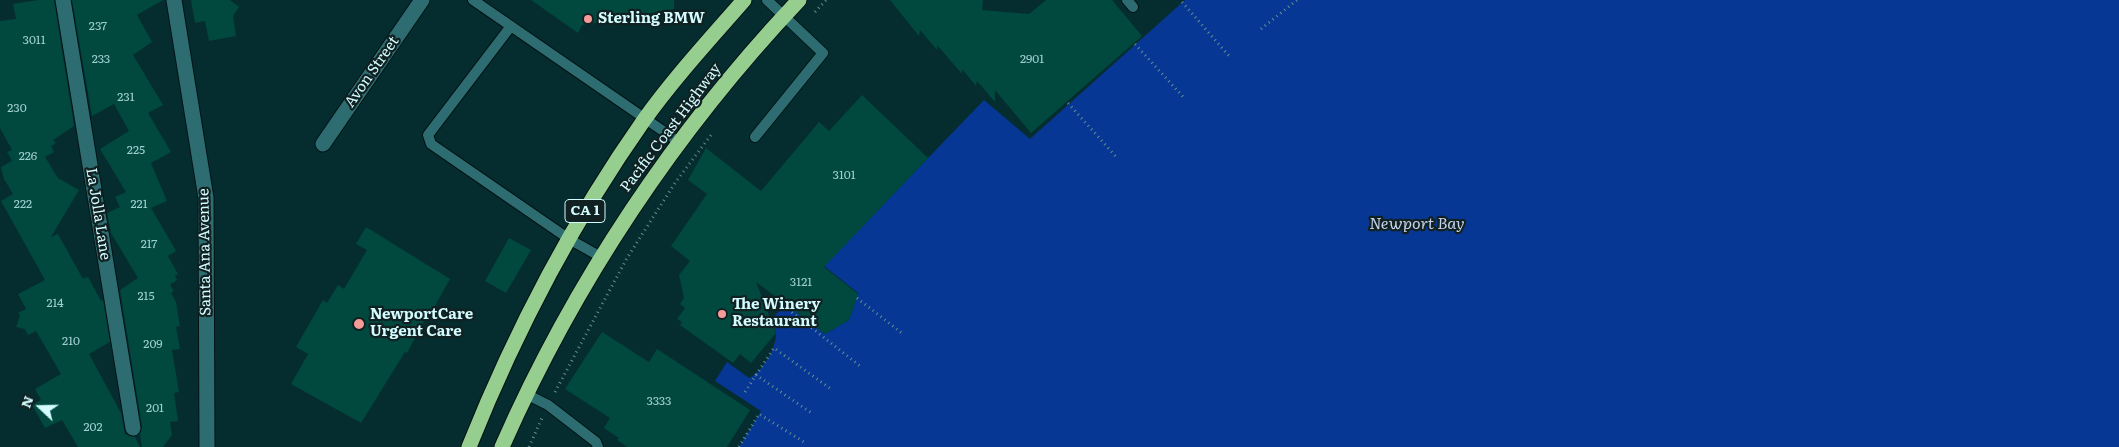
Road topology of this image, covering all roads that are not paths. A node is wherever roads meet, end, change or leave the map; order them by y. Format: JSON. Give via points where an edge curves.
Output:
{"nodes":[{"id":1,"x":62,"y":0,"type":"edge"},
{"id":2,"x":174,"y":0,"type":"edge"},
{"id":3,"x":422,"y":0,"type":"edge"},
{"id":4,"x":474,"y":0,"type":"edge"},
{"id":5,"x":744,"y":0,"type":"edge"},
{"id":6,"x":767,"y":0,"type":"edge"},
{"id":7,"x":799,"y":0,"type":"edge"},
{"id":8,"x":784,"y":16,"type":"junction"},
{"id":9,"x":511,"y":26,"type":"junction"},
{"id":10,"x":645,"y":119,"type":"junction"},
{"id":11,"x":755,"y":138,"type":"dead end"},
{"id":12,"x":680,"y":142,"type":"junction"},
{"id":13,"x":323,"y":144,"type":"dead end"},
{"id":14,"x":569,"y":238,"type":"junction"},
{"id":15,"x":601,"y":257,"type":"junction"},
{"id":16,"x":526,"y":394,"type":"junction"},
{"id":17,"x":133,"y":428,"type":"dead end"},
{"id":18,"x":207,"y":447,"type":"edge"},
{"id":19,"x":469,"y":447,"type":"edge"},
{"id":20,"x":502,"y":447,"type":"edge"},
{"id":21,"x":598,"y":447,"type":"edge"}],
"edges":[{"from":1,"to":17,"type":"street","name":"La Jolla Lane"},
{"from":2,"to":18,"type":"street","name":"Santa Ana Avenue","via":[[206,198]]},
{"from":3,"to":13,"type":"street","name":"Avon Street"},
{"from":4,"to":9,"type":"lane"},
{"from":5,"to":10,"type":"highway","name":"Pacific Coast Highway","number":"CA 1"},
{"from":6,"to":8,"type":"lane"},
{"from":7,"to":8,"type":"highway","name":"Pacific Coast Highway","number":"CA 1"},
{"from":8,"to":11,"type":"lane","via":[[823,53]]},
{"from":8,"to":12,"type":"highway","name":"Pacific Coast Highway","number":"CA 1"},
{"from":9,"to":10,"type":"lane"},
{"from":9,"to":14,"type":"lane","via":[[428,135],[431,144]]},
{"from":10,"to":12,"type":"lane"},
{"from":10,"to":14,"type":"highway","name":"Pacific Coast Highway","number":"CA 1"},
{"from":12,"to":15,"type":"highway","name":"Pacific Coast Highway","number":"CA 1"},
{"from":14,"to":15,"type":"lane"},
{"from":14,"to":19,"type":"highway","name":"Pacific Coast Highway","number":"CA 1","via":[[511,348]]},
{"from":15,"to":16,"type":"highway","name":"Pacific Coast Highway","number":"CA 1"},
{"from":16,"to":20,"type":"highway","name":"Pacific Coast Highway","number":"CA 1"},
{"from":16,"to":21,"type":"lane","via":[[548,405],[596,442]]}]}
